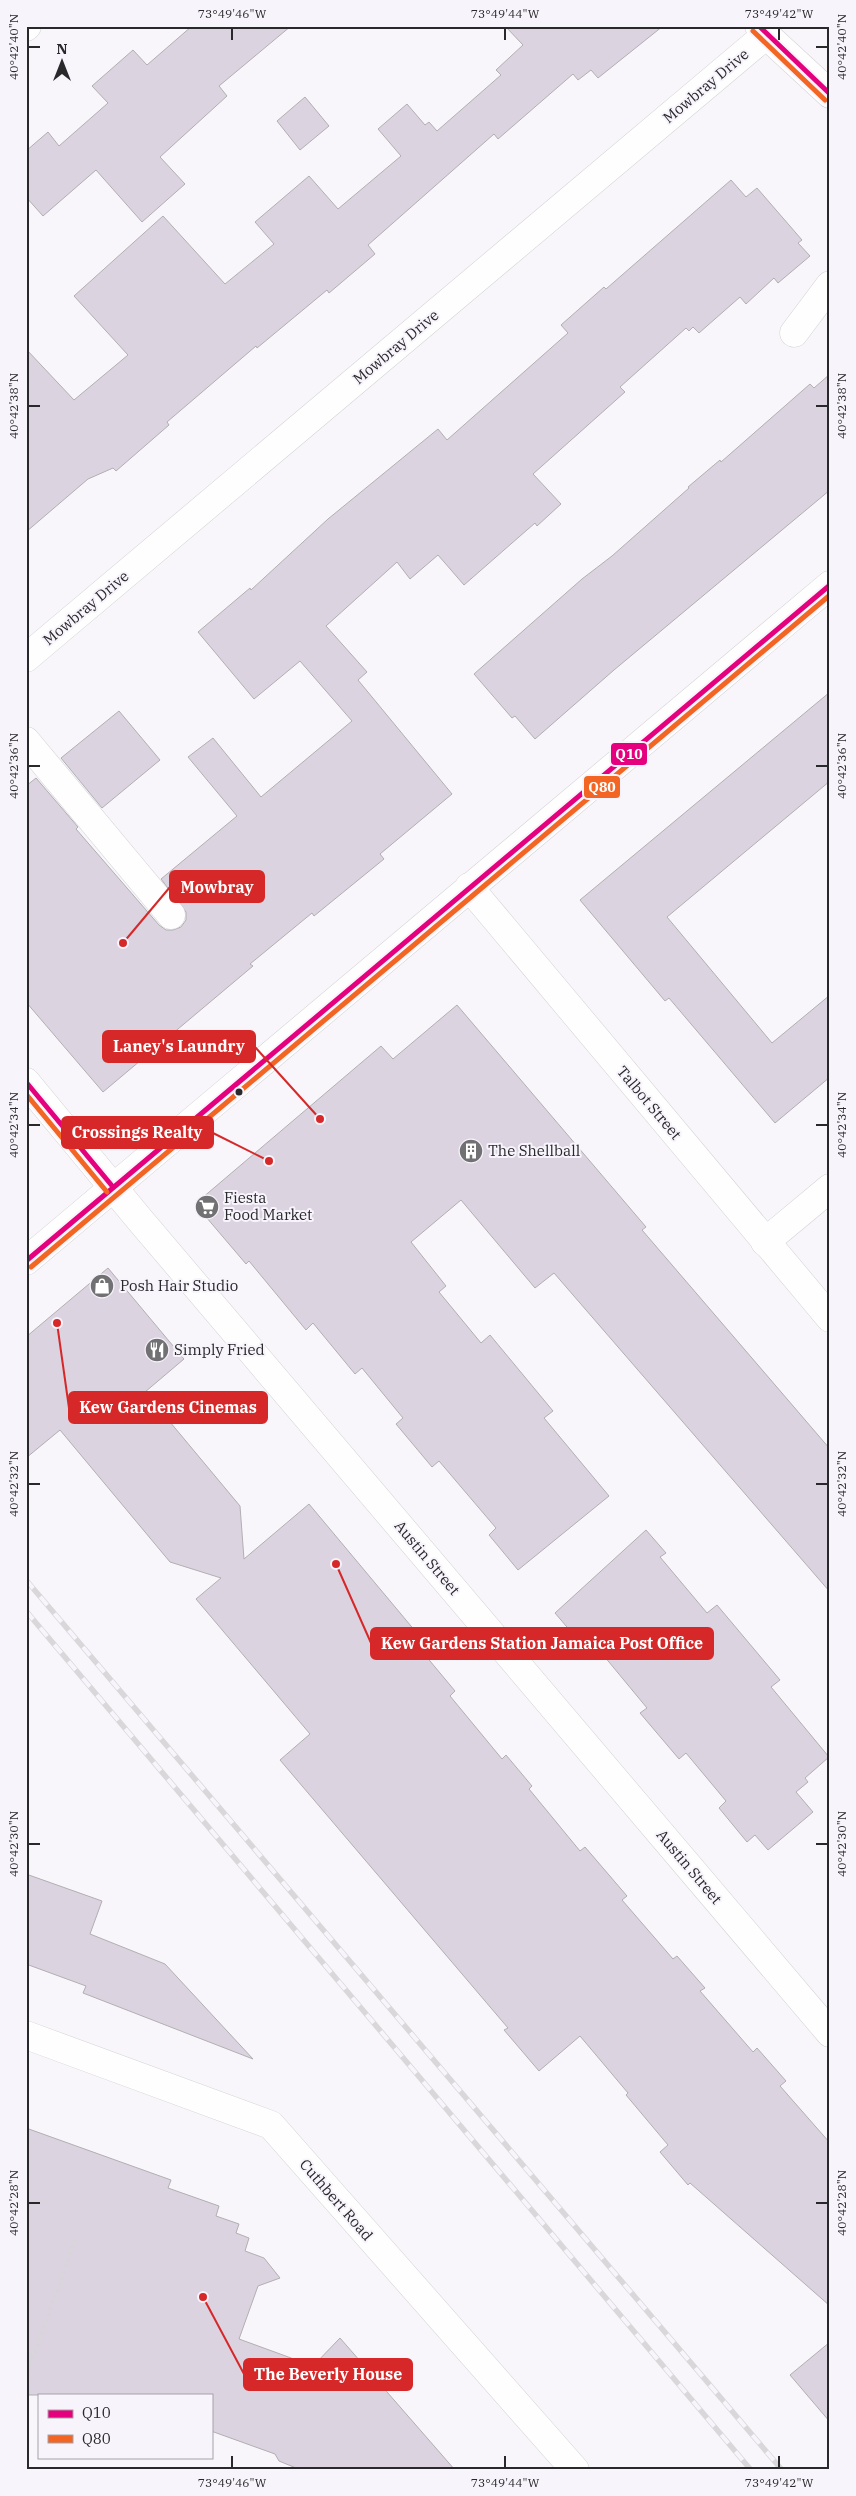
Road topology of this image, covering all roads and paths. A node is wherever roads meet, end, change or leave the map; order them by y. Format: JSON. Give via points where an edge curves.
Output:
{"nodes":[{"id":1,"x":762,"y":31,"type":"edge"},
{"id":2,"x":830,"y":94,"type":"edge"},
{"id":3,"x":830,"y":285,"type":"edge"},
{"id":4,"x":794,"y":333,"type":"dead end"},
{"id":5,"x":830,"y":585,"type":"edge"},
{"id":6,"x":26,"y":658,"type":"edge"},
{"id":7,"x":26,"y":741,"type":"edge"},
{"id":8,"x":469,"y":887,"type":"junction"},
{"id":9,"x":171,"y":915,"type":"dead end"},
{"id":10,"x":26,"y":1082,"type":"edge"},
{"id":11,"x":113,"y":1187,"type":"junction"},
{"id":12,"x":830,"y":1188,"type":"edge"},
{"id":13,"x":765,"y":1242,"type":"junction"},
{"id":14,"x":26,"y":1261,"type":"edge"},
{"id":15,"x":830,"y":1318,"type":"edge"},
{"id":16,"x":830,"y":2033,"type":"edge"},
{"id":17,"x":26,"y":2035,"type":"edge"},
{"id":18,"x":76,"y":2238,"type":"dead end"},
{"id":19,"x":26,"y":2377,"type":"edge"},
{"id":20,"x":574,"y":2470,"type":"edge"}],
"edges":[{"from":1,"to":2,"type":"street"},
{"from":1,"to":6,"type":"street","name":"Mowbray Drive"},
{"from":3,"to":4,"type":"street"},
{"from":5,"to":8,"type":"street"},
{"from":7,"to":9,"type":"street"},
{"from":8,"to":11,"type":"street"},
{"from":8,"to":13,"type":"street","name":"Talbot Street"},
{"from":10,"to":11,"type":"street","name":"Austin Street"},
{"from":11,"to":14,"type":"street"},
{"from":11,"to":16,"type":"street","name":"Austin Street"},
{"from":12,"to":13,"type":"street"},
{"from":13,"to":15,"type":"street","name":"Talbot Street"},
{"from":17,"to":20,"type":"street","name":"Cuthbert Road","via":[[271,2125]]},
{"from":18,"to":19,"type":"path"}]}
